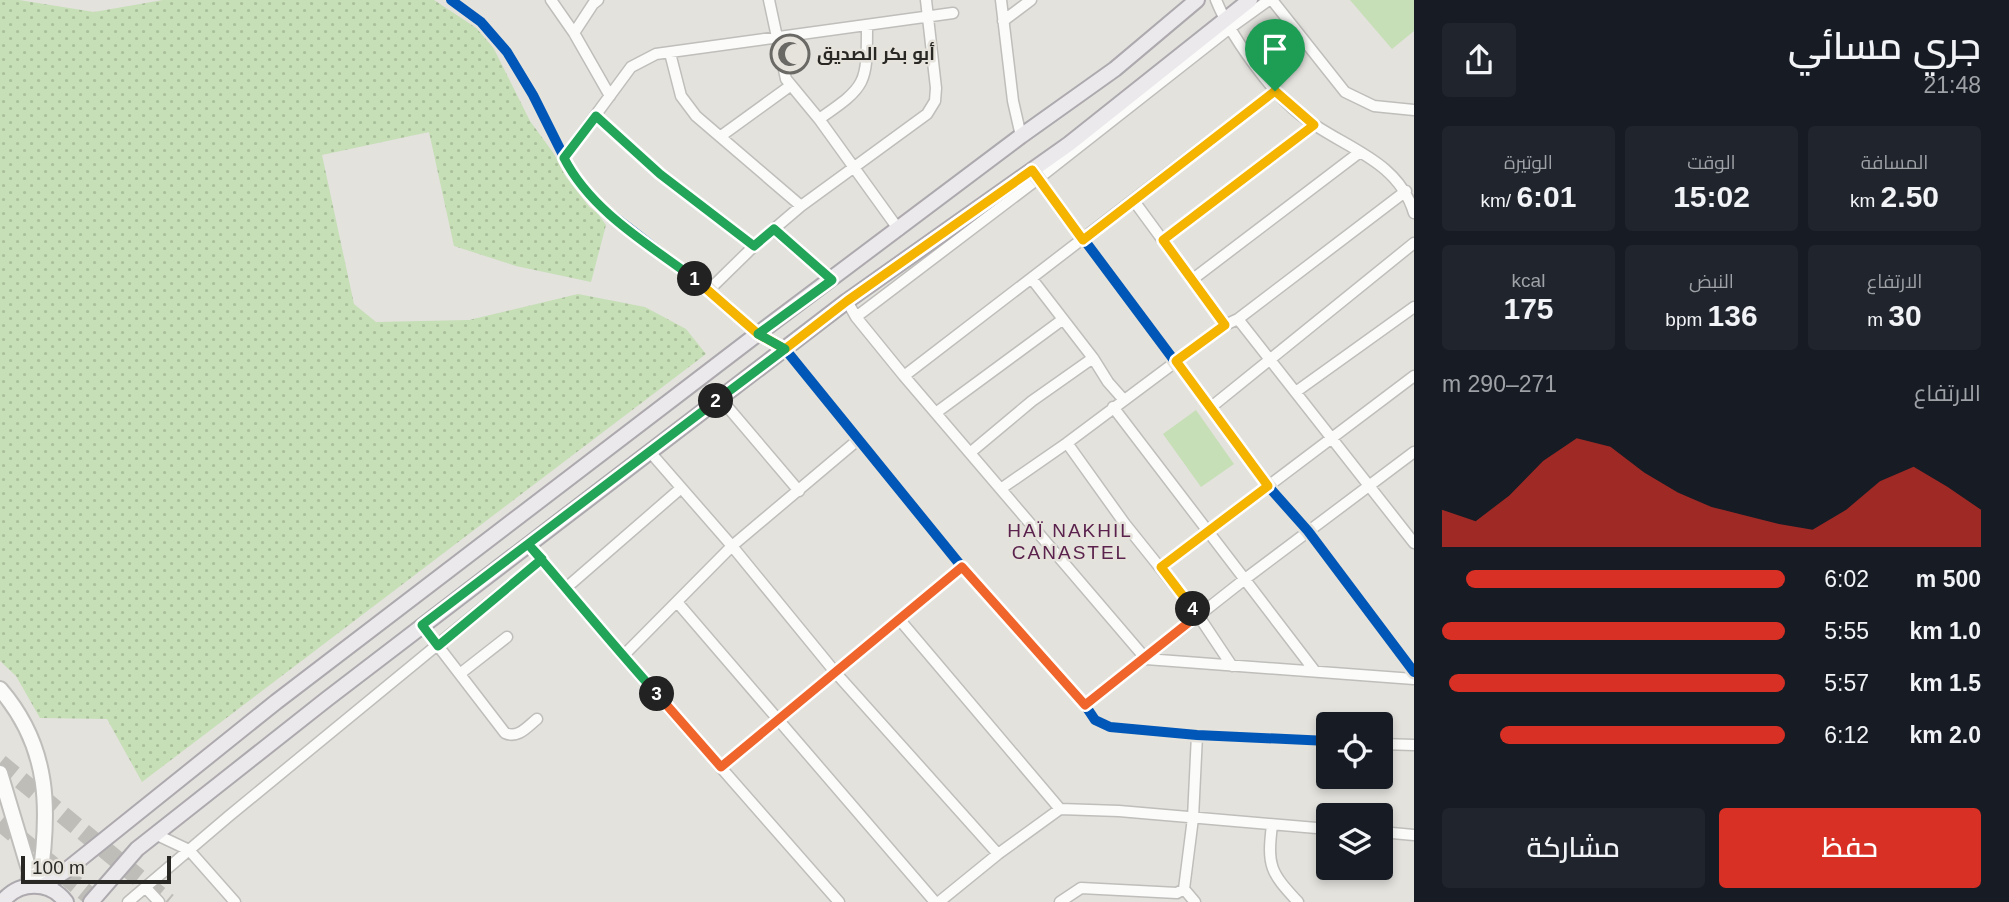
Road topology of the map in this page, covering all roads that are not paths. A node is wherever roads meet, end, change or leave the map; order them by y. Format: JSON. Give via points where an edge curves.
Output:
{"nodes":[{"id":1,"x":451,"y":0,"type":"edge"},
{"id":2,"x":551,"y":0,"type":"edge"},
{"id":3,"x":598,"y":0,"type":"edge"},
{"id":4,"x":769,"y":0,"type":"edge"},
{"id":5,"x":926,"y":0,"type":"edge"},
{"id":6,"x":1000,"y":0,"type":"edge"},
{"id":7,"x":1031,"y":0,"type":"edge"},
{"id":8,"x":1197,"y":0,"type":"edge"},
{"id":9,"x":1216,"y":0,"type":"edge"},
{"id":10,"x":1251,"y":0,"type":"edge"},
{"id":11,"x":1270,"y":0,"type":"edge"},
{"id":12,"x":953,"y":13,"type":"dead end"},
{"id":13,"x":928,"y":17,"type":"junction"},
{"id":14,"x":1003,"y":21,"type":"junction"},
{"id":15,"x":1227,"y":24,"type":"junction"},
{"id":16,"x":867,"y":26,"type":"junction"},
{"id":17,"x":575,"y":33,"type":"junction"},
{"id":18,"x":776,"y":38,"type":"junction"},
{"id":19,"x":670,"y":53,"type":"junction"},
{"id":20,"x":790,"y":86,"type":"junction"},
{"id":21,"x":1275,"y":91,"type":"junction"},
{"id":22,"x":610,"y":96,"type":"junction"},
{"id":23,"x":1414,"y":110,"type":"edge"},
{"id":24,"x":596,"y":116,"type":"junction"},
{"id":25,"x":819,"y":120,"type":"junction"},
{"id":26,"x":1314,"y":125,"type":"junction"},
{"id":27,"x":722,"y":136,"type":"junction"},
{"id":28,"x":1021,"y":136,"type":"junction"},
{"id":29,"x":1360,"y":152,"type":"junction"},
{"id":30,"x":564,"y":158,"type":"junction"},
{"id":31,"x":853,"y":168,"type":"junction"},
{"id":32,"x":1035,"y":174,"type":"junction"},
{"id":33,"x":1406,"y":191,"type":"junction"},
{"id":34,"x":1134,"y":201,"type":"junction"},
{"id":35,"x":801,"y":206,"type":"junction"},
{"id":36,"x":1414,"y":214,"type":"edge"},
{"id":37,"x":774,"y":229,"type":"junction"},
{"id":38,"x":899,"y":230,"type":"junction"},
{"id":39,"x":1083,"y":240,"type":"junction"},
{"id":40,"x":1163,"y":240,"type":"junction"},
{"id":41,"x":1414,"y":243,"type":"edge"},
{"id":42,"x":754,"y":246,"type":"junction"},
{"id":43,"x":1032,"y":279,"type":"junction"},
{"id":44,"x":1193,"y":279,"type":"junction"},
{"id":45,"x":832,"y":280,"type":"junction"},
{"id":46,"x":709,"y":290,"type":"junction"},
{"id":47,"x":847,"y":301,"type":"junction"},
{"id":48,"x":1414,"y":307,"type":"edge"},
{"id":49,"x":856,"y":317,"type":"junction"},
{"id":50,"x":1238,"y":318,"type":"junction"},
{"id":51,"x":1062,"y":320,"type":"junction"},
{"id":52,"x":1225,"y":325,"type":"junction"},
{"id":53,"x":758,"y":334,"type":"junction"},
{"id":54,"x":785,"y":349,"type":"junction"},
{"id":55,"x":1093,"y":358,"type":"junction"},
{"id":56,"x":1176,"y":361,"type":"junction"},
{"id":57,"x":1270,"y":361,"type":"junction"},
{"id":58,"x":904,"y":376,"type":"junction"},
{"id":59,"x":1414,"y":376,"type":"edge"},
{"id":60,"x":1297,"y":391,"type":"junction"},
{"id":61,"x":720,"y":398,"type":"junction"},
{"id":62,"x":1123,"y":399,"type":"junction"},
{"id":63,"x":1113,"y":407,"type":"junction"},
{"id":64,"x":1210,"y":408,"type":"junction"},
{"id":65,"x":937,"y":412,"type":"junction"},
{"id":66,"x":1331,"y":438,"type":"junction"},
{"id":67,"x":859,"y":439,"type":"junction"},
{"id":68,"x":1067,"y":443,"type":"junction"},
{"id":69,"x":650,"y":452,"type":"junction"},
{"id":70,"x":971,"y":452,"type":"junction"},
{"id":71,"x":1414,"y":452,"type":"edge"},
{"id":72,"x":1370,"y":485,"type":"junction"},
{"id":73,"x":1268,"y":486,"type":"junction"},
{"id":74,"x":1002,"y":488,"type":"junction"},
{"id":75,"x":680,"y":489,"type":"junction"},
{"id":76,"x":799,"y":491,"type":"junction"},
{"id":77,"x":1208,"y":531,"type":"junction"},
{"id":78,"x":1308,"y":531,"type":"junction"},
{"id":79,"x":1414,"y":543,"type":"edge"},
{"id":80,"x":528,"y":544,"type":"junction"},
{"id":81,"x":732,"y":546,"type":"junction"},
{"id":82,"x":542,"y":559,"type":"junction"},
{"id":83,"x":962,"y":567,"type":"junction"},
{"id":84,"x":1161,"y":567,"type":"junction"},
{"id":85,"x":1245,"y":579,"type":"junction"},
{"id":86,"x":565,"y":588,"type":"junction"},
{"id":87,"x":677,"y":602,"type":"junction"},
{"id":88,"x":1198,"y":615,"type":"junction"},
{"id":89,"x":899,"y":619,"type":"junction"},
{"id":90,"x":422,"y":625,"type":"junction"},
{"id":91,"x":507,"y":637,"type":"dead end"},
{"id":92,"x":438,"y":646,"type":"junction"},
{"id":93,"x":623,"y":656,"type":"junction"},
{"id":94,"x":1146,"y":659,"type":"junction"},
{"id":95,"x":1232,"y":666,"type":"junction"},
{"id":96,"x":1314,"y":670,"type":"junction"},
{"id":97,"x":1414,"y":671,"type":"edge"},
{"id":98,"x":835,"y":672,"type":"junction"},
{"id":99,"x":461,"y":673,"type":"junction"},
{"id":100,"x":1414,"y":680,"type":"edge"},
{"id":101,"x":0,"y":689,"type":"edge"},
{"id":102,"x":1085,"y":705,"type":"junction"},
{"id":103,"x":537,"y":719,"type":"dead end"},
{"id":104,"x":779,"y":720,"type":"junction"},
{"id":105,"x":1197,"y":735,"type":"junction"},
{"id":106,"x":1316,"y":740,"type":"edge"},
{"id":107,"x":1393,"y":744,"type":"edge"},
{"id":108,"x":1414,"y":745,"type":"edge"},
{"id":109,"x":721,"y":767,"type":"junction"},
{"id":110,"x":0,"y":773,"type":"edge"},
{"id":111,"x":1060,"y":809,"type":"junction"},
{"id":112,"x":1193,"y":818,"type":"junction"},
{"id":113,"x":1272,"y":825,"type":"junction"},
{"id":114,"x":1316,"y":828,"type":"edge"},
{"id":115,"x":1393,"y":833,"type":"edge"},
{"id":116,"x":155,"y":834,"type":"junction"},
{"id":117,"x":1414,"y":835,"type":"edge"},
{"id":118,"x":189,"y":850,"type":"junction"},
{"id":119,"x":998,"y":854,"type":"junction"},
{"id":120,"x":37,"y":886,"type":"junction"},
{"id":121,"x":146,"y":888,"type":"junction"},
{"id":122,"x":1184,"y":889,"type":"junction"},
{"id":123,"x":2,"y":902,"type":"edge"},
{"id":124,"x":66,"y":902,"type":"edge"},
{"id":125,"x":91,"y":902,"type":"edge"},
{"id":126,"x":128,"y":902,"type":"edge"},
{"id":127,"x":159,"y":902,"type":"edge"},
{"id":128,"x":235,"y":902,"type":"edge"},
{"id":129,"x":839,"y":902,"type":"edge"},
{"id":130,"x":937,"y":902,"type":"edge"},
{"id":131,"x":1060,"y":902,"type":"edge"},
{"id":132,"x":1195,"y":902,"type":"edge"},
{"id":133,"x":1298,"y":902,"type":"edge"}],
"edges":[{"from":1,"to":30,"type":"street","via":[[481,22],[508,51]]},
{"from":2,"to":17,"type":"street"},
{"from":3,"to":17,"type":"street"},
{"from":4,"to":18,"type":"street"},
{"from":5,"to":13,"type":"street"},
{"from":6,"to":14,"type":"street"},
{"from":7,"to":14,"type":"street"},
{"from":8,"to":28,"type":"main road","via":[[1115,69]]},
{"from":9,"to":15,"type":"street"},
{"from":10,"to":15,"type":"main road"},
{"from":11,"to":15,"type":"street"},
{"from":11,"to":23,"type":"street","via":[[1345,92],[1374,106]]},
{"from":12,"to":13,"type":"street"},
{"from":13,"to":16,"type":"street"},
{"from":13,"to":31,"type":"street","via":[[936,88],[932,108]]},
{"from":14,"to":28,"type":"street"},
{"from":15,"to":21,"type":"street"},
{"from":15,"to":32,"type":"main road"},
{"from":16,"to":18,"type":"street"},
{"from":16,"to":25,"type":"street","via":[[864,79],[851,97]]},
{"from":17,"to":22,"type":"street"},
{"from":18,"to":19,"type":"street"},
{"from":18,"to":20,"type":"street"},
{"from":19,"to":22,"type":"street","via":[[656,54],[631,67]]},
{"from":19,"to":27,"type":"street","via":[[681,96],[696,116]]},
{"from":20,"to":25,"type":"street"},
{"from":20,"to":27,"type":"street"},
{"from":21,"to":26,"type":"street"},
{"from":21,"to":34,"type":"street"},
{"from":22,"to":24,"type":"street"},
{"from":24,"to":30,"type":"street"},
{"from":24,"to":42,"type":"street","via":[[660,174]]},
{"from":25,"to":31,"type":"street"},
{"from":26,"to":29,"type":"street"},
{"from":26,"to":40,"type":"street"},
{"from":27,"to":35,"type":"street"},
{"from":28,"to":38,"type":"main road"},
{"from":29,"to":33,"type":"street","via":[[1387,170]]},
{"from":29,"to":44,"type":"street"},
{"from":30,"to":46,"type":"street","via":[[594,201]]},
{"from":31,"to":35,"type":"street"},
{"from":31,"to":38,"type":"street"},
{"from":32,"to":39,"type":"street"},
{"from":32,"to":47,"type":"main road"},
{"from":32,"to":49,"type":"street"},
{"from":33,"to":36,"type":"street"},
{"from":33,"to":50,"type":"street"},
{"from":34,"to":39,"type":"street"},
{"from":34,"to":40,"type":"street"},
{"from":35,"to":37,"type":"street"},
{"from":37,"to":42,"type":"street"},
{"from":37,"to":45,"type":"street"},
{"from":38,"to":45,"type":"main road"},
{"from":39,"to":43,"type":"street"},
{"from":39,"to":56,"type":"street"},
{"from":40,"to":44,"type":"street"},
{"from":41,"to":57,"type":"street"},
{"from":42,"to":46,"type":"street"},
{"from":43,"to":51,"type":"street"},
{"from":43,"to":58,"type":"street"},
{"from":44,"to":52,"type":"street"},
{"from":45,"to":53,"type":"main road"},
{"from":46,"to":53,"type":"street"},
{"from":47,"to":49,"type":"street"},
{"from":47,"to":54,"type":"main road"},
{"from":48,"to":60,"type":"street"},
{"from":49,"to":58,"type":"street"},
{"from":50,"to":52,"type":"street"},
{"from":50,"to":57,"type":"street"},
{"from":51,"to":55,"type":"street"},
{"from":51,"to":65,"type":"street"},
{"from":52,"to":56,"type":"street"},
{"from":53,"to":54,"type":"street"},
{"from":53,"to":120,"type":"main road","via":[[276,702],[64,872]]},
{"from":54,"to":61,"type":"main road"},
{"from":54,"to":67,"type":"street"},
{"from":55,"to":62,"type":"street"},
{"from":55,"to":70,"type":"street","via":[[1031,401]]},
{"from":56,"to":62,"type":"street"},
{"from":56,"to":64,"type":"street"},
{"from":57,"to":60,"type":"street"},
{"from":57,"to":64,"type":"street"},
{"from":58,"to":65,"type":"street"},
{"from":59,"to":66,"type":"street"},
{"from":60,"to":66,"type":"street"},
{"from":61,"to":69,"type":"main road"},
{"from":61,"to":76,"type":"street"},
{"from":62,"to":63,"type":"street"},
{"from":63,"to":68,"type":"street"},
{"from":63,"to":77,"type":"street"},
{"from":64,"to":73,"type":"street"},
{"from":65,"to":70,"type":"street"},
{"from":66,"to":72,"type":"street"},
{"from":66,"to":73,"type":"street"},
{"from":67,"to":76,"type":"street"},
{"from":67,"to":83,"type":"street"},
{"from":68,"to":74,"type":"street"},
{"from":68,"to":84,"type":"street"},
{"from":69,"to":75,"type":"street"},
{"from":69,"to":80,"type":"main road"},
{"from":70,"to":74,"type":"street"},
{"from":71,"to":72,"type":"street"},
{"from":72,"to":78,"type":"street"},
{"from":72,"to":79,"type":"street"},
{"from":73,"to":77,"type":"street"},
{"from":73,"to":78,"type":"street"},
{"from":74,"to":94,"type":"street"},
{"from":75,"to":81,"type":"street"},
{"from":75,"to":86,"type":"street"},
{"from":76,"to":81,"type":"street"},
{"from":77,"to":84,"type":"street"},
{"from":77,"to":85,"type":"street"},
{"from":78,"to":85,"type":"street"},
{"from":78,"to":97,"type":"street"},
{"from":80,"to":82,"type":"street"},
{"from":80,"to":90,"type":"main road"},
{"from":81,"to":87,"type":"street"},
{"from":81,"to":98,"type":"street"},
{"from":82,"to":86,"type":"street"},
{"from":82,"to":92,"type":"street"},
{"from":83,"to":89,"type":"street"},
{"from":83,"to":102,"type":"street"},
{"from":84,"to":88,"type":"street"},
{"from":85,"to":88,"type":"street"},
{"from":85,"to":96,"type":"street"},
{"from":86,"to":93,"type":"street"},
{"from":87,"to":93,"type":"street"},
{"from":87,"to":104,"type":"street"},
{"from":88,"to":94,"type":"street"},
{"from":88,"to":95,"type":"street"},
{"from":89,"to":98,"type":"street"},
{"from":89,"to":111,"type":"street"},
{"from":90,"to":92,"type":"street"},
{"from":90,"to":116,"type":"main road"},
{"from":91,"to":99,"type":"street"},
{"from":92,"to":99,"type":"street"},
{"from":92,"to":118,"type":"street"},
{"from":93,"to":109,"type":"street"},
{"from":94,"to":95,"type":"street"},
{"from":94,"to":102,"type":"street"},
{"from":95,"to":96,"type":"street"},
{"from":96,"to":100,"type":"street"},
{"from":98,"to":104,"type":"street"},
{"from":98,"to":119,"type":"street"},
{"from":99,"to":103,"type":"street","via":[[508,735],[520,733]]},
{"from":101,"to":120,"type":"main road","via":[[28,730],[44,782],[46,818]]},
{"from":102,"to":105,"type":"street","via":[[1095,720],[1110,727]]},
{"from":104,"to":109,"type":"street"},
{"from":104,"to":130,"type":"street"},
{"from":105,"to":106,"type":"street"},
{"from":105,"to":112,"type":"street"},
{"from":107,"to":108,"type":"street"},
{"from":109,"to":129,"type":"street"},
{"from":110,"to":120,"type":"main road"},
{"from":111,"to":112,"type":"street"},
{"from":111,"to":119,"type":"street"},
{"from":112,"to":113,"type":"street"},
{"from":112,"to":122,"type":"street"},
{"from":113,"to":114,"type":"street"},
{"from":113,"to":133,"type":"street","via":[[1271,867]]},
{"from":115,"to":117,"type":"street"},
{"from":116,"to":118,"type":"street"},
{"from":116,"to":125,"type":"main road"},
{"from":118,"to":121,"type":"street"},
{"from":118,"to":128,"type":"street"},
{"from":119,"to":130,"type":"street"},
{"from":120,"to":123,"type":"main road","via":[[10,893]]},
{"from":120,"to":124,"type":"main road","via":[[55,891]]},
{"from":121,"to":126,"type":"street"},
{"from":121,"to":127,"type":"street"},
{"from":122,"to":131,"type":"street","via":[[1177,893],[1081,888]]},
{"from":122,"to":132,"type":"street"}]}
